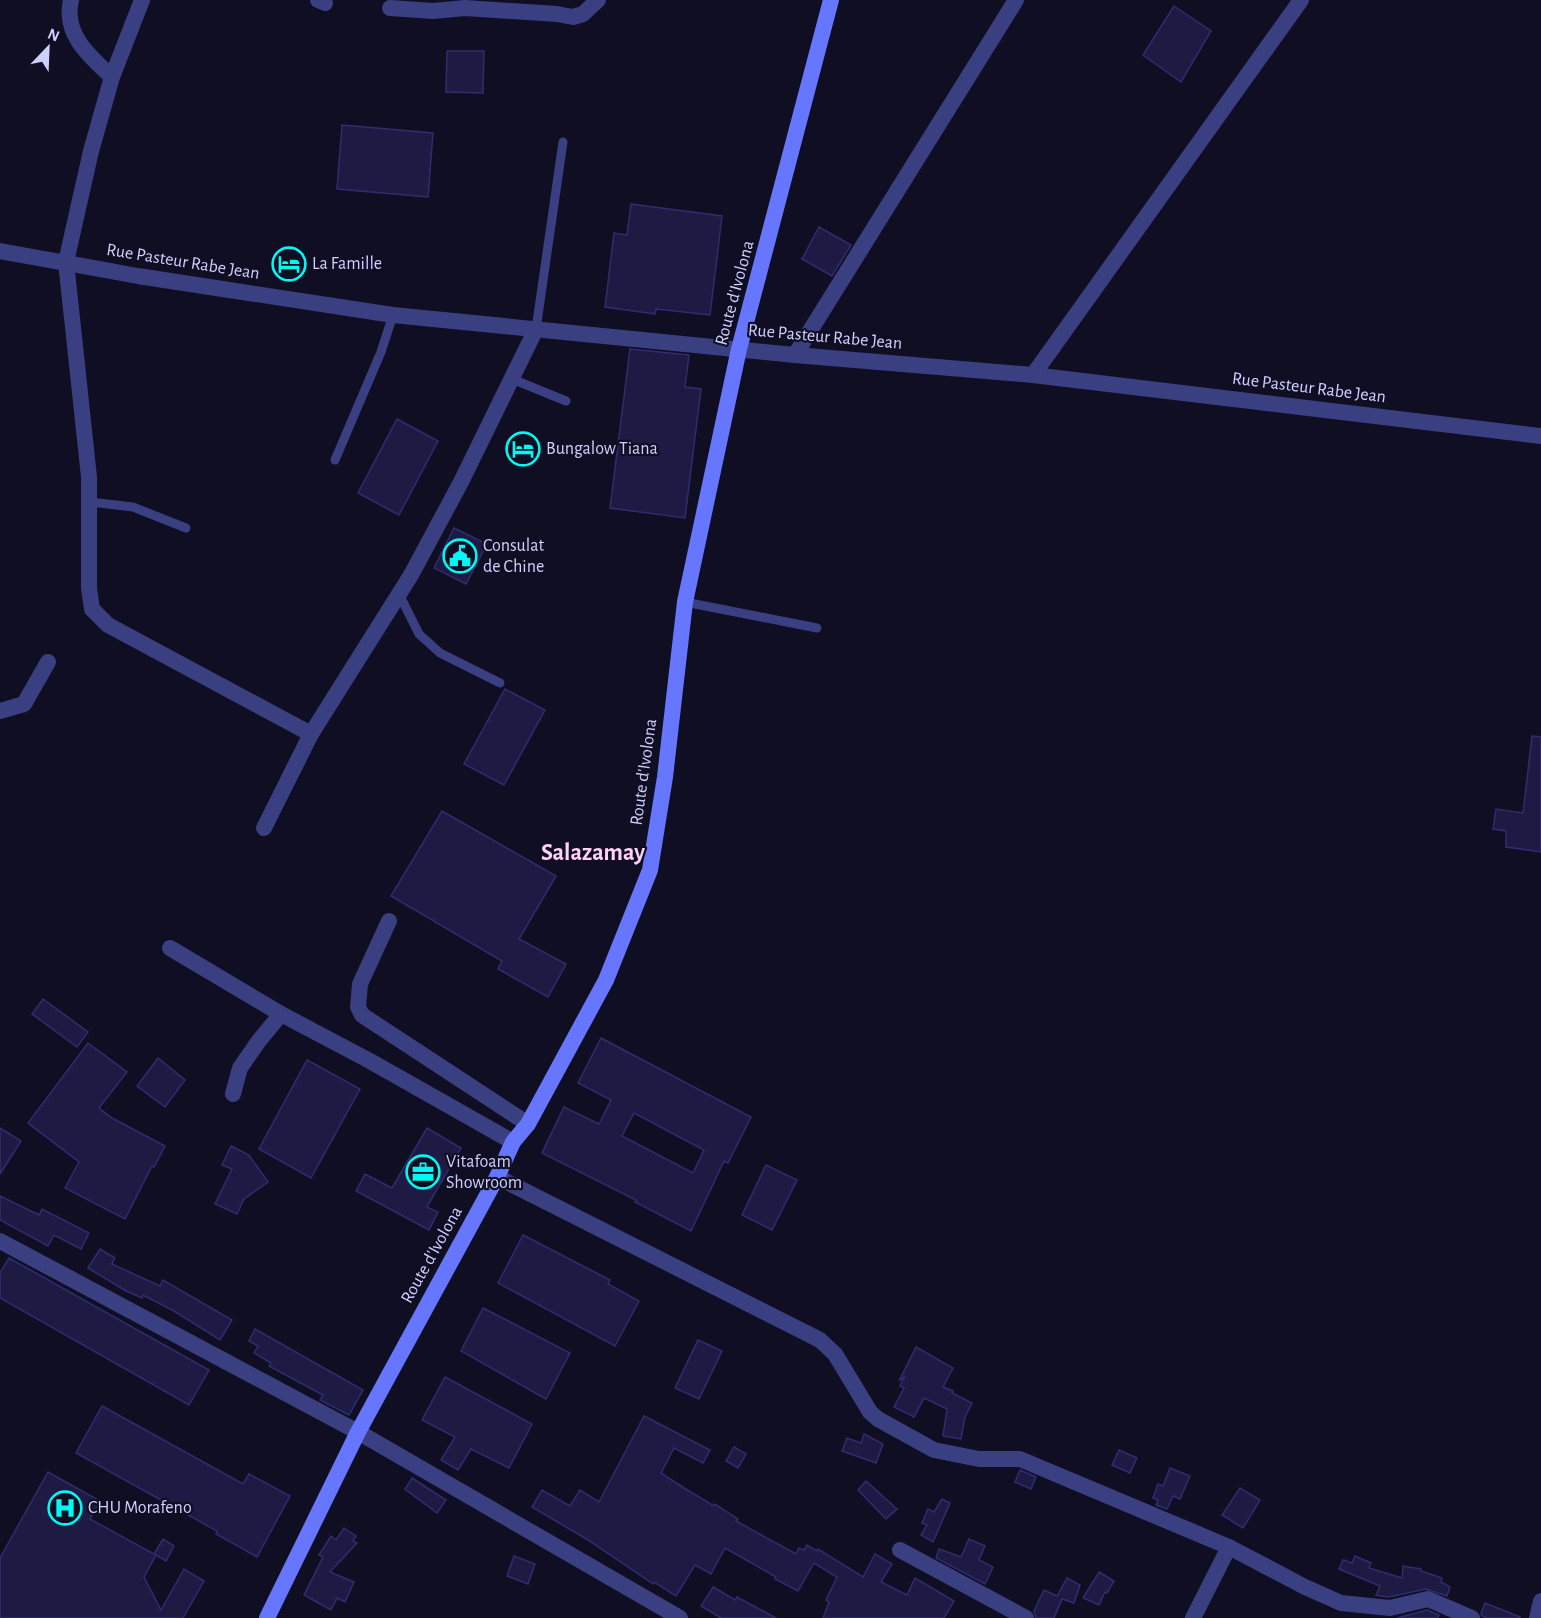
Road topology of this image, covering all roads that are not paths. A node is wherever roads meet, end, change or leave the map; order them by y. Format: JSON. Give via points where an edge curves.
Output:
{"nodes":[{"id":1,"x":70,"y":0,"type":"edge"},
{"id":2,"x":142,"y":0,"type":"edge"},
{"id":3,"x":598,"y":0,"type":"edge"},
{"id":4,"x":831,"y":0,"type":"edge"},
{"id":5,"x":1016,"y":0,"type":"edge"},
{"id":6,"x":1301,"y":0,"type":"edge"},
{"id":7,"x":390,"y":8,"type":"dead end"},
{"id":8,"x":112,"y":77,"type":"junction"},
{"id":9,"x":563,"y":142,"type":"dead end"},
{"id":10,"x":0,"y":251,"type":"edge"},
{"id":11,"x":66,"y":262,"type":"junction"},
{"id":12,"x":393,"y":315,"type":"junction"},
{"id":13,"x":536,"y":329,"type":"junction"},
{"id":14,"x":739,"y":349,"type":"junction"},
{"id":15,"x":795,"y":355,"type":"junction"},
{"id":16,"x":1033,"y":375,"type":"junction"},
{"id":17,"x":512,"y":379,"type":"junction"},
{"id":18,"x":566,"y":401,"type":"dead end"},
{"id":19,"x":1541,"y":436,"type":"edge"},
{"id":20,"x":335,"y":460,"type":"dead end"},
{"id":21,"x":90,"y":502,"type":"junction"},
{"id":22,"x":186,"y":528,"type":"dead end"},
{"id":23,"x":399,"y":594,"type":"junction"},
{"id":24,"x":685,"y":602,"type":"junction"},
{"id":25,"x":817,"y":628,"type":"dead end"},
{"id":26,"x":48,"y":662,"type":"dead end"},
{"id":27,"x":500,"y":683,"type":"dead end"},
{"id":28,"x":0,"y":711,"type":"edge"},
{"id":29,"x":311,"y":734,"type":"junction"},
{"id":30,"x":264,"y":828,"type":"dead end"},
{"id":31,"x":389,"y":921,"type":"dead end"},
{"id":32,"x":170,"y":948,"type":"dead end"},
{"id":33,"x":281,"y":1014,"type":"junction"},
{"id":34,"x":232,"y":1094,"type":"dead end"},
{"id":35,"x":528,"y":1124,"type":"junction"},
{"id":36,"x":513,"y":1142,"type":"junction"},
{"id":37,"x":497,"y":1177,"type":"junction"},
{"id":38,"x":0,"y":1241,"type":"edge"},
{"id":39,"x":358,"y":1432,"type":"junction"},
{"id":40,"x":1229,"y":1547,"type":"junction"},
{"id":41,"x":900,"y":1550,"type":"dead end"},
{"id":42,"x":1541,"y":1601,"type":"edge"},
{"id":43,"x":267,"y":1618,"type":"edge"},
{"id":44,"x":680,"y":1618,"type":"edge"},
{"id":45,"x":1026,"y":1618,"type":"edge"},
{"id":46,"x":1193,"y":1618,"type":"edge"},
{"id":47,"x":1472,"y":1618,"type":"edge"},
{"id":48,"x":1537,"y":1618,"type":"edge"}],
"edges":[{"from":1,"to":8,"type":"street","via":[[69,26],[91,58]]},
{"from":2,"to":8,"type":"street"},
{"from":3,"to":7,"type":"street","via":[[584,14],[573,17],[465,8]]},
{"from":4,"to":14,"type":"main road","name":"Route d'Ivolona"},
{"from":5,"to":15,"type":"street"},
{"from":6,"to":16,"type":"street"},
{"from":8,"to":11,"type":"street"},
{"from":9,"to":13,"type":"lane"},
{"from":10,"to":11,"type":"street","name":"Rue Pasteur Rabe Jean"},
{"from":11,"to":12,"type":"street","name":"Rue Pasteur Rabe Jean"},
{"from":11,"to":21,"type":"street"},
{"from":12,"to":13,"type":"street","name":"Rue Pasteur Rabe Jean"},
{"from":12,"to":20,"type":"lane"},
{"from":13,"to":14,"type":"street","name":"Rue Pasteur Rabe Jean"},
{"from":13,"to":17,"type":"street"},
{"from":14,"to":15,"type":"street","name":"Rue Pasteur Rabe Jean"},
{"from":14,"to":24,"type":"main road","name":"Route d'Ivolona"},
{"from":15,"to":16,"type":"street","name":"Rue Pasteur Rabe Jean"},
{"from":16,"to":19,"type":"street","name":"Rue Pasteur Rabe Jean"},
{"from":17,"to":18,"type":"lane"},
{"from":17,"to":23,"type":"street"},
{"from":21,"to":22,"type":"lane","via":[[133,507]]},
{"from":21,"to":29,"type":"street","via":[[92,609],[108,625]]},
{"from":23,"to":27,"type":"lane","via":[[419,634],[440,653]]},
{"from":23,"to":29,"type":"street"},
{"from":24,"to":25,"type":"lane"},
{"from":24,"to":35,"type":"main road","name":"Route d'Ivolona","via":[[650,870],[606,980]]},
{"from":26,"to":28,"type":"street","via":[[24,704]]},
{"from":29,"to":30,"type":"street"},
{"from":31,"to":35,"type":"street","via":[[360,984],[358,1007],[362,1015]]},
{"from":32,"to":33,"type":"street"},
{"from":33,"to":34,"type":"street","via":[[240,1068]]},
{"from":33,"to":36,"type":"street"},
{"from":35,"to":36,"type":"main road","name":"Route d'Ivolona"},
{"from":36,"to":37,"type":"main road","name":"Route d'Ivolona"},
{"from":37,"to":39,"type":"main road","name":"Route d'Ivolona"},
{"from":37,"to":40,"type":"street","via":[[820,1340],[835,1354],[870,1412],[934,1450],[979,1459],[1020,1459]]},
{"from":38,"to":39,"type":"street"},
{"from":39,"to":43,"type":"main road","name":"Route d'Ivolona"},
{"from":39,"to":44,"type":"street"},
{"from":40,"to":46,"type":"street"},
{"from":40,"to":47,"type":"street","via":[[1341,1603],[1390,1608],[1428,1599]]},
{"from":41,"to":45,"type":"street"},
{"from":42,"to":48,"type":"street"}]}
